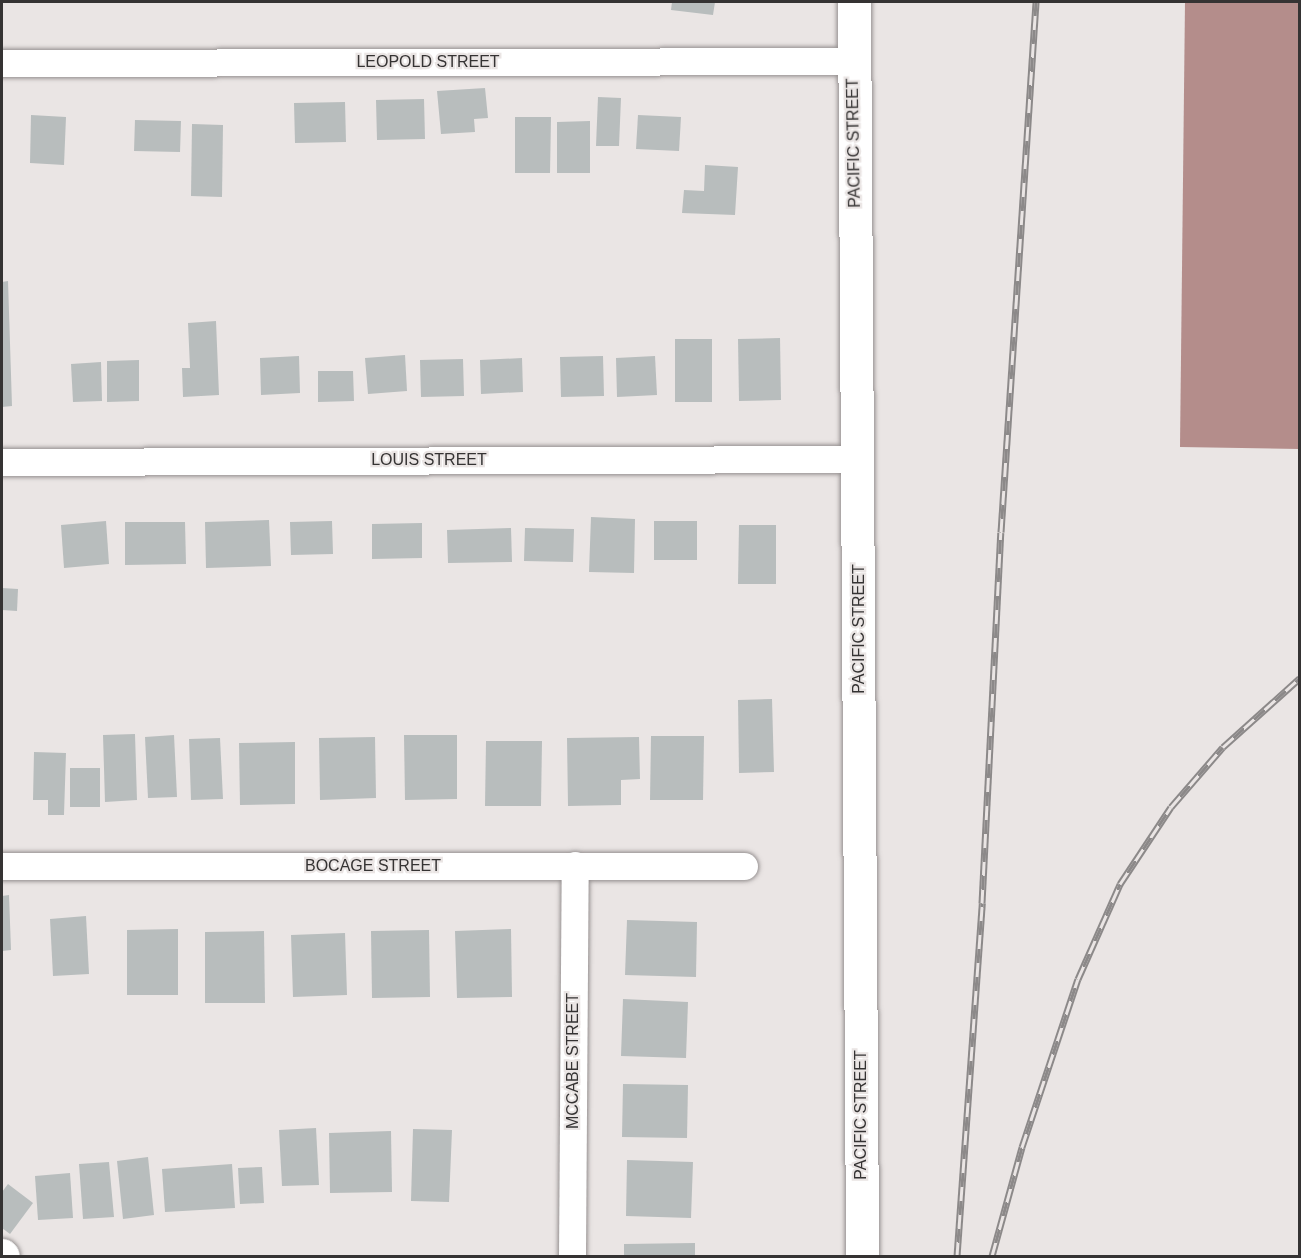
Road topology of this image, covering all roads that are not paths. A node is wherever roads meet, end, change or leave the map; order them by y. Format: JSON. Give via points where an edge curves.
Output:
{"nodes":[{"id":1,"x":854,"y":2,"type":"edge"},
{"id":2,"x":854,"y":61,"type":"junction"},
{"id":3,"x":2,"y":63,"type":"edge"},
{"id":4,"x":858,"y":459,"type":"junction"},
{"id":5,"x":2,"y":462,"type":"edge"},
{"id":6,"x":2,"y":866,"type":"edge"},
{"id":7,"x":574,"y":866,"type":"junction"},
{"id":8,"x":744,"y":866,"type":"dead end"},
{"id":9,"x":572,"y":1257,"type":"edge"},
{"id":10,"x":862,"y":1257,"type":"edge"}],
"edges":[{"from":1,"to":2,"type":"street","name":"PACIFIC STREET"},
{"from":2,"to":3,"type":"street","name":"LEOPOLD STREET"},
{"from":2,"to":4,"type":"street","name":"PACIFIC STREET"},
{"from":4,"to":5,"type":"street","name":"LOUIS STREET"},
{"from":4,"to":10,"type":"street","name":"PACIFIC STREET"},
{"from":6,"to":7,"type":"street","name":"BOCAGE STREET"},
{"from":7,"to":8,"type":"street","name":"BOCAGE STREET"},
{"from":7,"to":9,"type":"street","name":"MCCABE STREET"}]}
